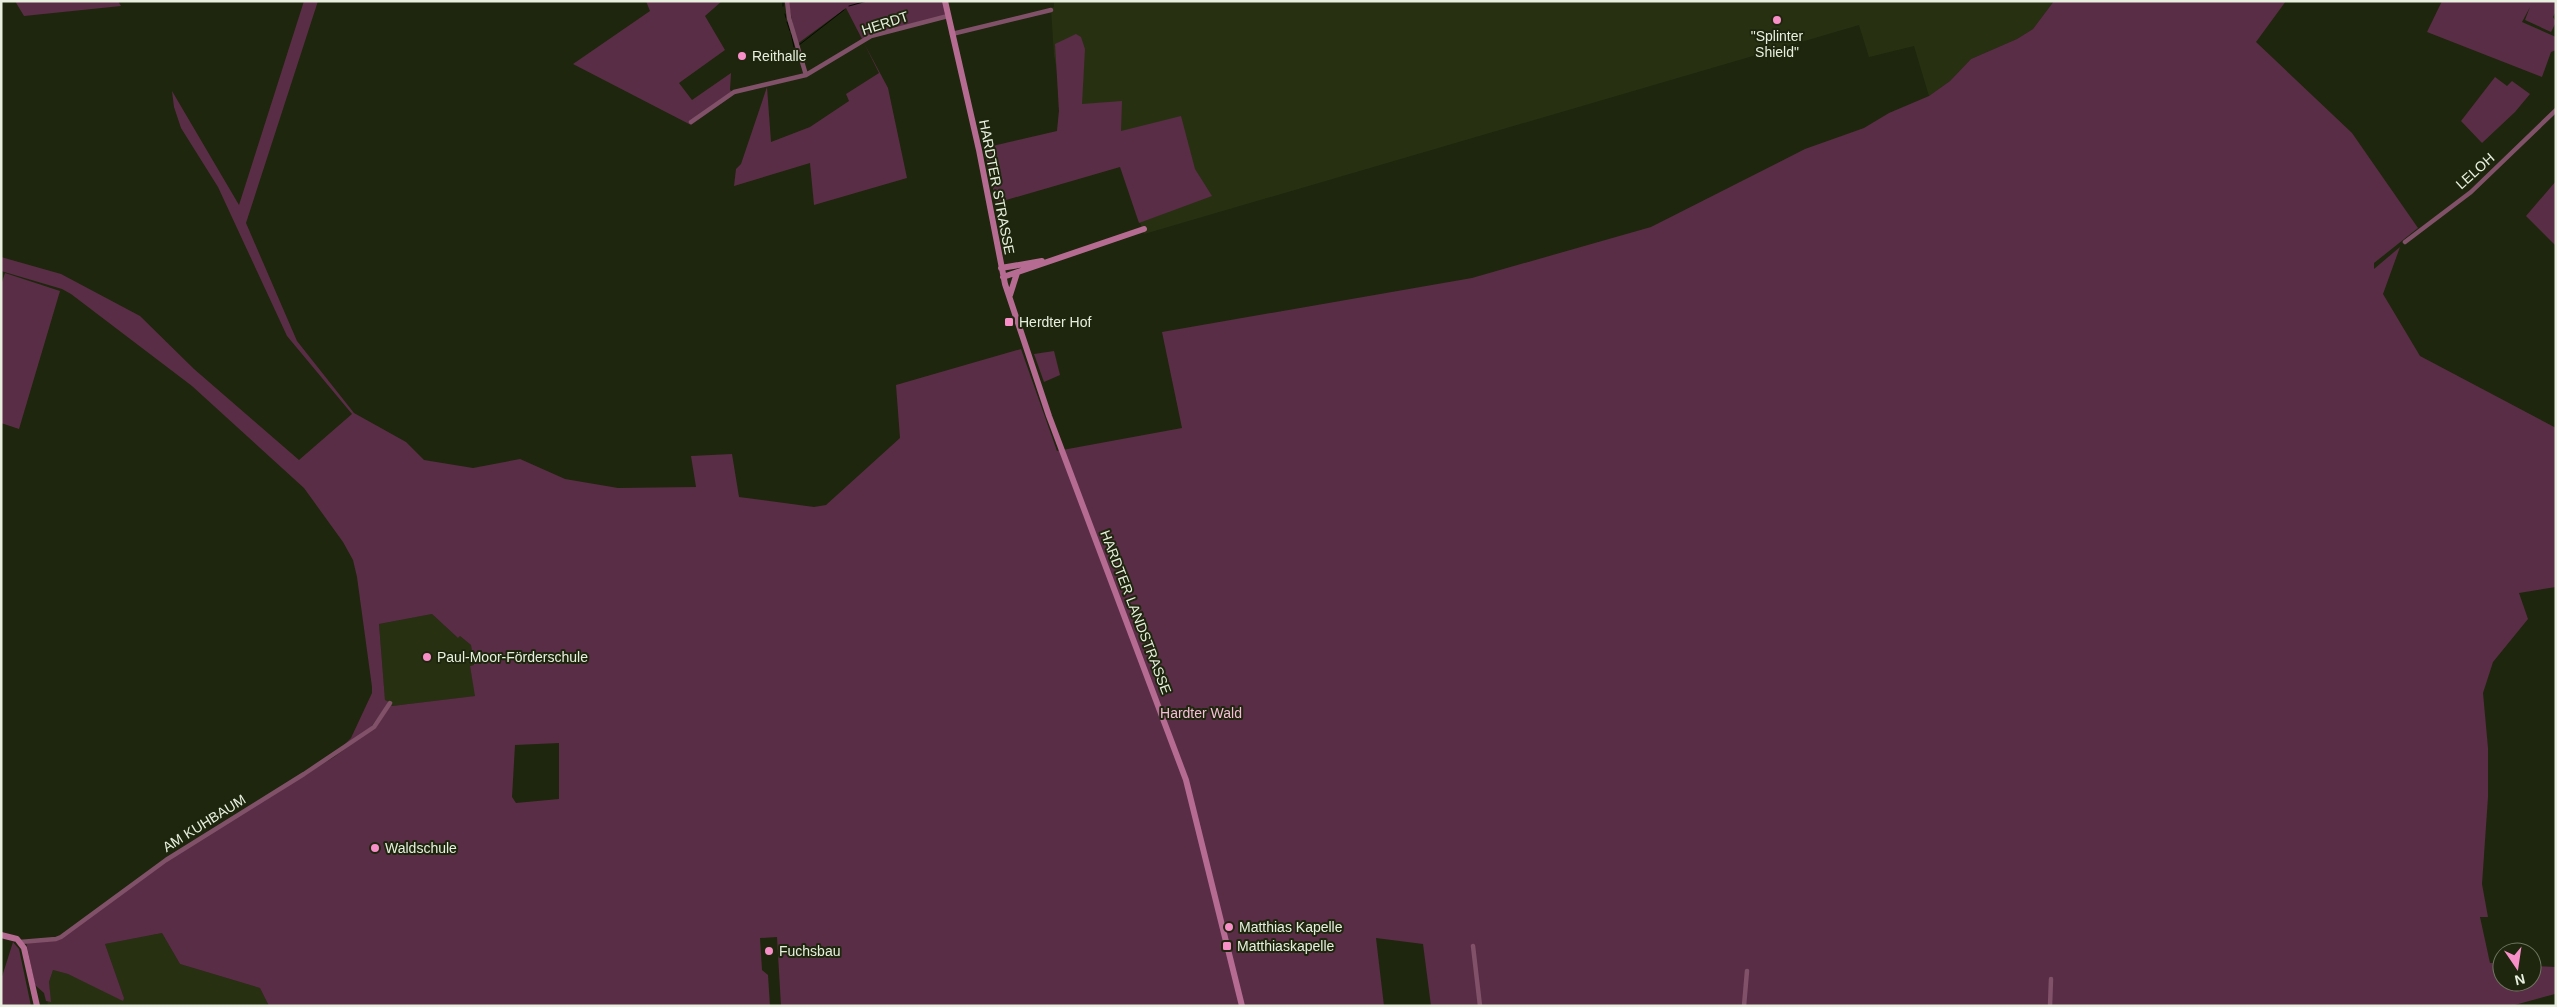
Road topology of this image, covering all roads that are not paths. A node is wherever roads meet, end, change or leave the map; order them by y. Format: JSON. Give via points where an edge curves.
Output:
{"nodes":[{"id":1,"x":786,"y":1,"type":"edge"},
{"id":2,"x":945,"y":1,"type":"edge"},
{"id":3,"x":1051,"y":10,"type":"dead end"},
{"id":4,"x":948,"y":16,"type":"junction"},
{"id":5,"x":952,"y":34,"type":"junction"},
{"id":6,"x":806,"y":75,"type":"junction"},
{"id":7,"x":2556,"y":110,"type":"edge"},
{"id":8,"x":691,"y":122,"type":"dead end"},
{"id":9,"x":1144,"y":229,"type":"dead end"},
{"id":10,"x":2405,"y":242,"type":"dead end"},
{"id":11,"x":1050,"y":259,"type":"junction"},
{"id":12,"x":1001,"y":268,"type":"junction"},
{"id":13,"x":1017,"y":273,"type":"junction"},
{"id":14,"x":1003,"y":276,"type":"junction"},
{"id":15,"x":1009,"y":299,"type":"junction"},
{"id":16,"x":1034,"y":376,"type":"joint"},
{"id":17,"x":390,"y":703,"type":"dead end"},
{"id":18,"x":1,"y":935,"type":"edge"},
{"id":19,"x":20,"y":942,"type":"junction"},
{"id":20,"x":1473,"y":946,"type":"dead end"},
{"id":21,"x":1747,"y":971,"type":"dead end"},
{"id":22,"x":2051,"y":979,"type":"dead end"},
{"id":23,"x":37,"y":1006,"type":"edge"},
{"id":24,"x":1242,"y":1006,"type":"edge"},
{"id":25,"x":1480,"y":1006,"type":"edge"},
{"id":26,"x":1744,"y":1006,"type":"edge"},
{"id":27,"x":2050,"y":1006,"type":"edge"}],
"edges":[{"from":1,"to":6,"type":"street"},
{"from":2,"to":4,"type":"main road","name":"HARDTER STRASSE"},
{"from":3,"to":5,"type":"street"},
{"from":4,"to":5,"type":"main road","name":"HARDTER STRASSE"},
{"from":4,"to":6,"type":"street","name":"HERDT","via":[[871,36]]},
{"from":5,"to":12,"type":"main road","name":"HARDTER STRASSE"},
{"from":6,"to":8,"type":"street","name":"HERDT","via":[[734,92]]},
{"from":7,"to":10,"type":"street","name":"LELOH","via":[[2470,192]]},
{"from":9,"to":11,"type":"main road"},
{"from":11,"to":12,"type":"main road"},
{"from":11,"to":13,"type":"main road"},
{"from":12,"to":14,"type":"main road","name":"HARDTER STRASSE"},
{"from":13,"to":14,"type":"main road"},
{"from":13,"to":15,"type":"main road"},
{"from":14,"to":15,"type":"main road","name":"HARDTER STRASSE"},
{"from":15,"to":16,"type":"main road","name":"HARDTER STRASSE"},
{"from":16,"to":24,"type":"main road","name":"HARDTER LANDSTRASSE","via":[[1186,780]]},
{"from":17,"to":19,"type":"street","name":"AM KUHBAUM","via":[[374,726],[166,860],[61,937]]},
{"from":18,"to":19,"type":"main road"},
{"from":19,"to":23,"type":"main road","via":[[26,952]]},
{"from":20,"to":25,"type":"street"},
{"from":21,"to":26,"type":"street"},
{"from":22,"to":27,"type":"street"}]}
